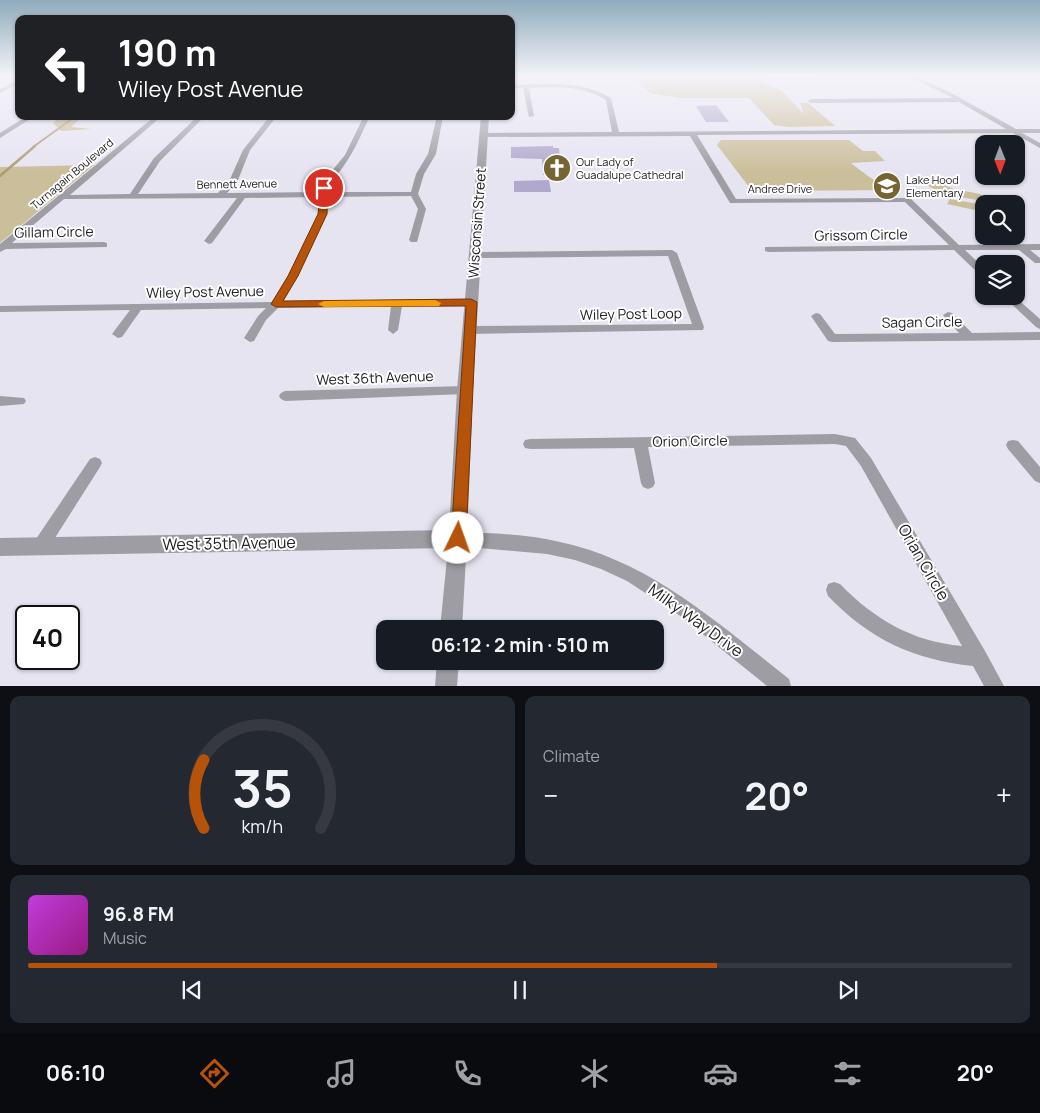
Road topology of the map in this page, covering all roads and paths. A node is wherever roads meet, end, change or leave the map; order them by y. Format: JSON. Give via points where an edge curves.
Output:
{"nodes":[{"id":1,"x":529,"y":108,"type":"edge"},
{"id":2,"x":611,"y":108,"type":"edge"},
{"id":3,"x":974,"y":108,"type":"edge"},
{"id":4,"x":530,"y":116,"type":"dead end"},
{"id":5,"x":26,"y":120,"type":"edge"},
{"id":6,"x":154,"y":120,"type":"edge"},
{"id":7,"x":198,"y":120,"type":"edge"},
{"id":8,"x":271,"y":120,"type":"edge"},
{"id":9,"x":365,"y":120,"type":"edge"},
{"id":10,"x":439,"y":120,"type":"edge"},
{"id":11,"x":485,"y":120,"type":"edge"},
{"id":12,"x":1015,"y":131,"type":"junction"},
{"id":13,"x":1040,"y":131,"type":"edge"},
{"id":14,"x":692,"y":132,"type":"junction"},
{"id":15,"x":616,"y":133,"type":"junction"},
{"id":16,"x":484,"y":135,"type":"junction"},
{"id":17,"x":0,"y":136,"type":"edge"},
{"id":18,"x":1040,"y":146,"type":"edge"},
{"id":19,"x":324,"y":194,"type":"junction"},
{"id":20,"x":414,"y":194,"type":"junction"},
{"id":21,"x":221,"y":195,"type":"junction"},
{"id":22,"x":243,"y":195,"type":"junction"},
{"id":23,"x":133,"y":196,"type":"junction"},
{"id":24,"x":61,"y":197,"type":"junction"},
{"id":25,"x":414,"y":240,"type":"dead end"},
{"id":26,"x":209,"y":241,"type":"dead end"},
{"id":27,"x":104,"y":245,"type":"dead end"},
{"id":28,"x":954,"y":247,"type":"junction"},
{"id":29,"x":1021,"y":247,"type":"junction"},
{"id":30,"x":1040,"y":247,"type":"edge"},
{"id":31,"x":2,"y":248,"type":"edge"},
{"id":32,"x":768,"y":249,"type":"dead end"},
{"id":33,"x":476,"y":255,"type":"junction"},
{"id":34,"x":1038,"y":261,"type":"dead end"},
{"id":35,"x":975,"y":266,"type":"edge"},
{"id":36,"x":471,"y":302,"type":"junction"},
{"id":37,"x":276,"y":304,"type":"junction"},
{"id":38,"x":397,"y":304,"type":"junction"},
{"id":39,"x":1018,"y":305,"type":"edge"},
{"id":40,"x":139,"y":306,"type":"junction"},
{"id":41,"x":2,"y":311,"type":"edge"},
{"id":42,"x":948,"y":315,"type":"dead end"},
{"id":43,"x":816,"y":316,"type":"dead end"},
{"id":44,"x":1040,"y":326,"type":"edge"},
{"id":45,"x":392,"y":330,"type":"dead end"},
{"id":46,"x":469,"y":330,"type":"junction"},
{"id":47,"x":118,"y":334,"type":"dead end"},
{"id":48,"x":968,"y":336,"type":"junction"},
{"id":49,"x":1040,"y":336,"type":"edge"},
{"id":50,"x":250,"y":338,"type":"dead end"},
{"id":51,"x":465,"y":390,"type":"junction"},
{"id":52,"x":285,"y":396,"type":"dead end"},
{"id":53,"x":0,"y":401,"type":"edge"},
{"id":54,"x":20,"y":401,"type":"dead end"},
{"id":55,"x":640,"y":442,"type":"junction"},
{"id":56,"x":850,"y":442,"type":"joint"},
{"id":57,"x":530,"y":444,"type":"dead end"},
{"id":58,"x":1013,"y":445,"type":"dead end"},
{"id":59,"x":95,"y":463,"type":"dead end"},
{"id":60,"x":1040,"y":477,"type":"edge"},
{"id":61,"x":648,"y":483,"type":"dead end"},
{"id":62,"x":458,"y":538,"type":"junction"},
{"id":63,"x":0,"y":547,"type":"edge"},
{"id":64,"x":40,"y":547,"type":"junction"},
{"id":65,"x":834,"y":590,"type":"dead end"},
{"id":66,"x":451,"y":620,"type":"edge"},
{"id":67,"x":979,"y":657,"type":"junction"},
{"id":68,"x":447,"y":670,"type":"edge"},
{"id":69,"x":446,"y":686,"type":"edge"},
{"id":70,"x":782,"y":686,"type":"edge"},
{"id":71,"x":994,"y":686,"type":"edge"}],
"edges":[{"from":1,"to":4,"type":"street"},
{"from":2,"to":15,"type":"street"},
{"from":3,"to":12,"type":"street"},
{"from":5,"to":17,"type":"street"},
{"from":6,"to":24,"type":"street","name":"Turnagain Boulevard"},
{"from":7,"to":23,"type":"street","via":[[157,160]]},
{"from":8,"to":21,"type":"street","via":[[247,150],[234,180]]},
{"from":9,"to":19,"type":"street","via":[[348,156],[330,178]]},
{"from":10,"to":20,"type":"street","via":[[432,154],[420,174]]},
{"from":11,"to":16,"type":"street","name":"Wisconsin Street"},
{"from":12,"to":13,"type":"street"},
{"from":12,"to":14,"type":"street"},
{"from":12,"to":18,"type":"street"},
{"from":14,"to":15,"type":"street"},
{"from":14,"to":28,"type":"street","name":"Andree Drive","via":[[732,201],[907,200]]},
{"from":15,"to":16,"type":"street"},
{"from":16,"to":33,"type":"street","name":"Wisconsin Street"},
{"from":19,"to":20,"type":"street","name":"Bennett Avenue"},
{"from":19,"to":22,"type":"street","name":"Bennett Avenue"},
{"from":19,"to":37,"type":"street","via":[[323,214]]},
{"from":20,"to":25,"type":"street","via":[[422,209]]},
{"from":21,"to":22,"type":"street","name":"Bennett Avenue"},
{"from":21,"to":23,"type":"street","name":"Bennett Avenue"},
{"from":22,"to":26,"type":"street"},
{"from":23,"to":24,"type":"street","name":"Bennett Avenue"},
{"from":24,"to":31,"type":"street","name":"Turnagain Boulevard"},
{"from":27,"to":31,"type":"street","name":"Gillam Circle"},
{"from":28,"to":29,"type":"street","name":"Grissom Circle"},
{"from":28,"to":32,"type":"street","name":"Grissom Circle"},
{"from":28,"to":35,"type":"street"},
{"from":29,"to":30,"type":"street","name":"Grissom Circle"},
{"from":29,"to":34,"type":"street"},
{"from":33,"to":36,"type":"street","name":"Wisconsin Street"},
{"from":33,"to":46,"type":"street","name":"Wiley Post Loop","via":[[672,253],[699,327]]},
{"from":36,"to":38,"type":"street","name":"Wiley Post Avenue"},
{"from":36,"to":46,"type":"street","name":"Wisconsin Street"},
{"from":37,"to":38,"type":"street","name":"Wiley Post Avenue"},
{"from":37,"to":40,"type":"street","name":"Wiley Post Avenue"},
{"from":37,"to":50,"type":"street","via":[[262,318]]},
{"from":38,"to":45,"type":"street"},
{"from":39,"to":44,"type":"street"},
{"from":40,"to":41,"type":"street","name":"Wiley Post Avenue"},
{"from":40,"to":47,"type":"street"},
{"from":42,"to":48,"type":"street"},
{"from":43,"to":48,"type":"street","name":"Sagan Circle","via":[[832,338]]},
{"from":46,"to":51,"type":"street","name":"Wisconsin Street"},
{"from":48,"to":49,"type":"street","name":"Sagan Circle"},
{"from":51,"to":52,"type":"street","name":"West 36th Avenue"},
{"from":51,"to":62,"type":"street","name":"Wisconsin Street"},
{"from":53,"to":54,"type":"street"},
{"from":55,"to":56,"type":"street","name":"Orion Circle","via":[[835,439]]},
{"from":55,"to":57,"type":"street","name":"Orion Circle"},
{"from":55,"to":61,"type":"street"},
{"from":56,"to":67,"type":"street","name":"Orian Circle","via":[[866,462]]},
{"from":58,"to":60,"type":"street"},
{"from":59,"to":64,"type":"street"},
{"from":62,"to":64,"type":"street","name":"West 35th Avenue"},
{"from":62,"to":66,"type":"street","name":"Wisconsin Street"},
{"from":62,"to":70,"type":"street","name":"Milky Way Drive","via":[[533,545],[575,553],[611,565],[677,602]]},
{"from":63,"to":64,"type":"street","name":"West 35th Avenue"},
{"from":65,"to":67,"type":"street","via":[[862,618],[887,633],[939,652]]},
{"from":67,"to":71,"type":"street","name":"Orian Circle"},
{"from":68,"to":69,"type":"street"}]}
